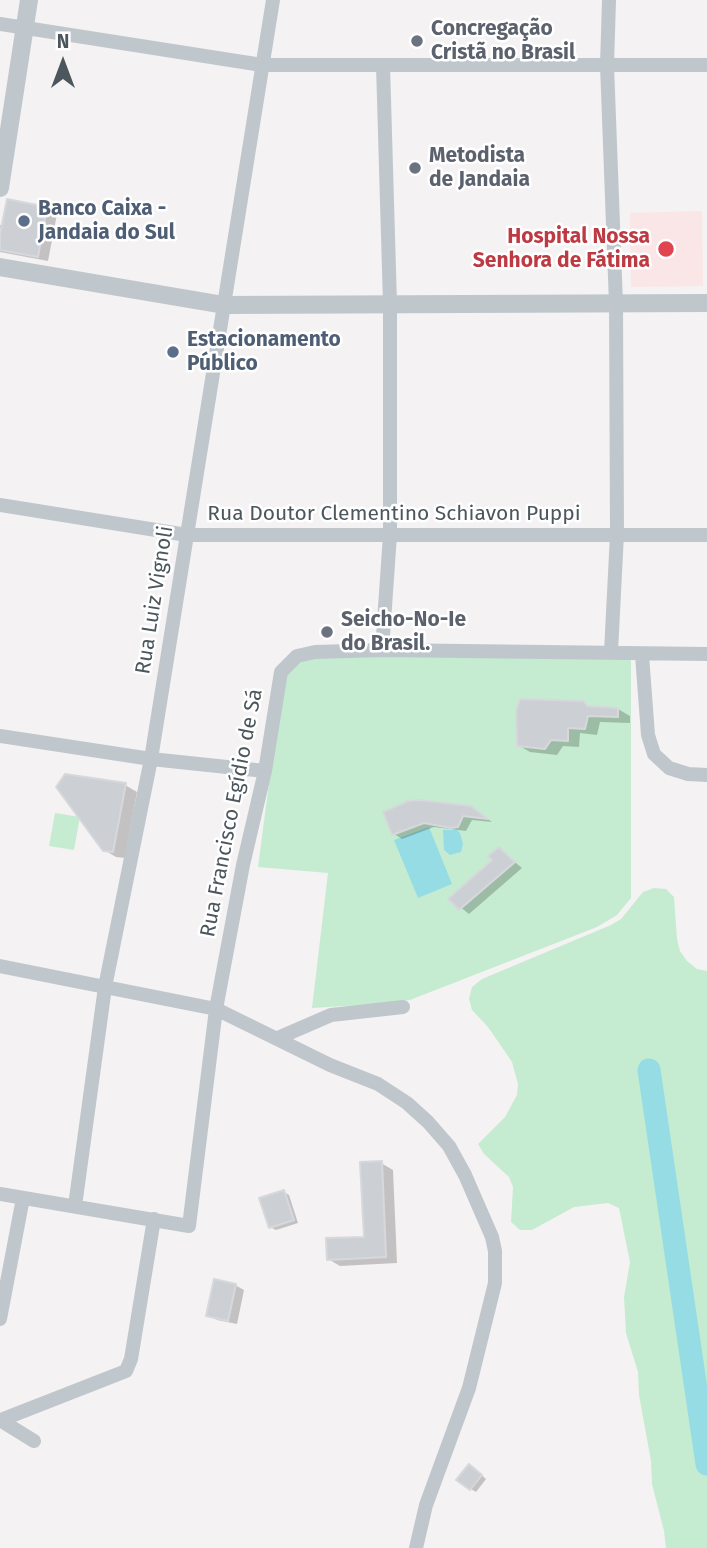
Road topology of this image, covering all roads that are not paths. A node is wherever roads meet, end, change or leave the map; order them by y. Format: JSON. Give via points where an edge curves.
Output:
{"nodes":[{"id":1,"x":29,"y":0,"type":"edge"},
{"id":2,"x":272,"y":0,"type":"edge"},
{"id":3,"x":609,"y":0,"type":"edge"},
{"id":4,"x":0,"y":24,"type":"edge"},
{"id":5,"x":24,"y":28,"type":"junction"},
{"id":6,"x":262,"y":65,"type":"junction"},
{"id":7,"x":383,"y":65,"type":"junction"},
{"id":8,"x":607,"y":65,"type":"junction"},
{"id":9,"x":707,"y":65,"type":"edge"},
{"id":10,"x":0,"y":188,"type":"edge"},
{"id":11,"x":0,"y":267,"type":"edge"},
{"id":12,"x":707,"y":303,"type":"edge"},
{"id":13,"x":390,"y":304,"type":"junction"},
{"id":14,"x":616,"y":304,"type":"junction"},
{"id":15,"x":224,"y":305,"type":"junction"},
{"id":16,"x":0,"y":505,"type":"edge"},
{"id":17,"x":617,"y":534,"type":"junction"},
{"id":18,"x":187,"y":535,"type":"junction"},
{"id":19,"x":390,"y":535,"type":"junction"},
{"id":20,"x":707,"y":535,"type":"edge"},
{"id":21,"x":382,"y":650,"type":"junction"},
{"id":22,"x":611,"y":652,"type":"junction"},
{"id":23,"x":707,"y":654,"type":"edge"},
{"id":24,"x":642,"y":655,"type":"junction"},
{"id":25,"x":0,"y":736,"type":"edge"},
{"id":26,"x":151,"y":759,"type":"junction"},
{"id":27,"x":265,"y":771,"type":"junction"},
{"id":28,"x":707,"y":775,"type":"edge"},
{"id":29,"x":0,"y":966,"type":"edge"},
{"id":30,"x":105,"y":987,"type":"junction"},
{"id":31,"x":403,"y":1007,"type":"dead end"},
{"id":32,"x":216,"y":1009,"type":"junction"},
{"id":33,"x":278,"y":1038,"type":"junction"},
{"id":34,"x":0,"y":1194,"type":"edge"},
{"id":35,"x":23,"y":1198,"type":"junction"},
{"id":36,"x":75,"y":1206,"type":"junction"},
{"id":37,"x":154,"y":1219,"type":"junction"},
{"id":38,"x":0,"y":1319,"type":"edge"},
{"id":39,"x":0,"y":1420,"type":"edge"},
{"id":40,"x":34,"y":1441,"type":"dead end"},
{"id":41,"x":416,"y":1548,"type":"edge"}],
"edges":[{"from":1,"to":5,"type":"street"},
{"from":2,"to":6,"type":"street","name":"Rua Luiz Vignoli"},
{"from":3,"to":8,"type":"street"},
{"from":4,"to":5,"type":"street"},
{"from":5,"to":6,"type":"street"},
{"from":5,"to":10,"type":"street"},
{"from":6,"to":7,"type":"street"},
{"from":6,"to":15,"type":"street","name":"Rua Luiz Vignoli"},
{"from":7,"to":8,"type":"street"},
{"from":7,"to":13,"type":"street"},
{"from":8,"to":9,"type":"street"},
{"from":8,"to":14,"type":"street"},
{"from":11,"to":15,"type":"street"},
{"from":12,"to":14,"type":"street"},
{"from":13,"to":14,"type":"street"},
{"from":13,"to":15,"type":"street"},
{"from":13,"to":19,"type":"street"},
{"from":14,"to":17,"type":"street"},
{"from":15,"to":18,"type":"street","name":"Rua Luiz Vignoli"},
{"from":16,"to":18,"type":"street","name":"Rua Doutor Clementino Schiavon Puppi"},
{"from":17,"to":19,"type":"street","name":"Rua Doutor Clementino Schiavon Puppi"},
{"from":17,"to":20,"type":"street","name":"Rua Doutor Clementino Schiavon Puppi"},
{"from":17,"to":22,"type":"street"},
{"from":18,"to":19,"type":"street","name":"Rua Doutor Clementino Schiavon Puppi"},
{"from":18,"to":26,"type":"street","name":"Rua Luiz Vignoli"},
{"from":19,"to":21,"type":"street"},
{"from":21,"to":22,"type":"street","name":"Rua Francisco Egídio de Sá"},
{"from":21,"to":27,"type":"street","name":"Rua Francisco Egídio de Sá","via":[[315,652],[297,656],[281,672]]},
{"from":22,"to":24,"type":"street","name":"Rua Francisco Egídio de Sá"},
{"from":23,"to":24,"type":"street","name":"Rua Francisco Egídio de Sá"},
{"from":24,"to":28,"type":"street","via":[[648,735],[654,754],[669,768]]},
{"from":25,"to":26,"type":"street"},
{"from":26,"to":27,"type":"street"},
{"from":26,"to":30,"type":"street","name":"Rua Luiz Vignoli"},
{"from":27,"to":32,"type":"street","name":"Rua Francisco Egídio de Sá"},
{"from":29,"to":30,"type":"street"},
{"from":30,"to":32,"type":"street"},
{"from":30,"to":36,"type":"street","name":"Rua Luiz Vignoli"},
{"from":31,"to":33,"type":"street","via":[[331,1015]]},
{"from":32,"to":33,"type":"street"},
{"from":32,"to":37,"type":"street","name":"Rua Francisco Egídio de Sá","via":[[189,1226]]},
{"from":33,"to":41,"type":"street","via":[[377,1084],[428,1122],[449,1146],[492,1237],[496,1266],[492,1300],[469,1388],[426,1505]]},
{"from":34,"to":35,"type":"street"},
{"from":35,"to":36,"type":"street"},
{"from":35,"to":38,"type":"street"},
{"from":36,"to":37,"type":"street"},
{"from":37,"to":39,"type":"street","via":[[126,1371]]},
{"from":39,"to":40,"type":"street"}]}
